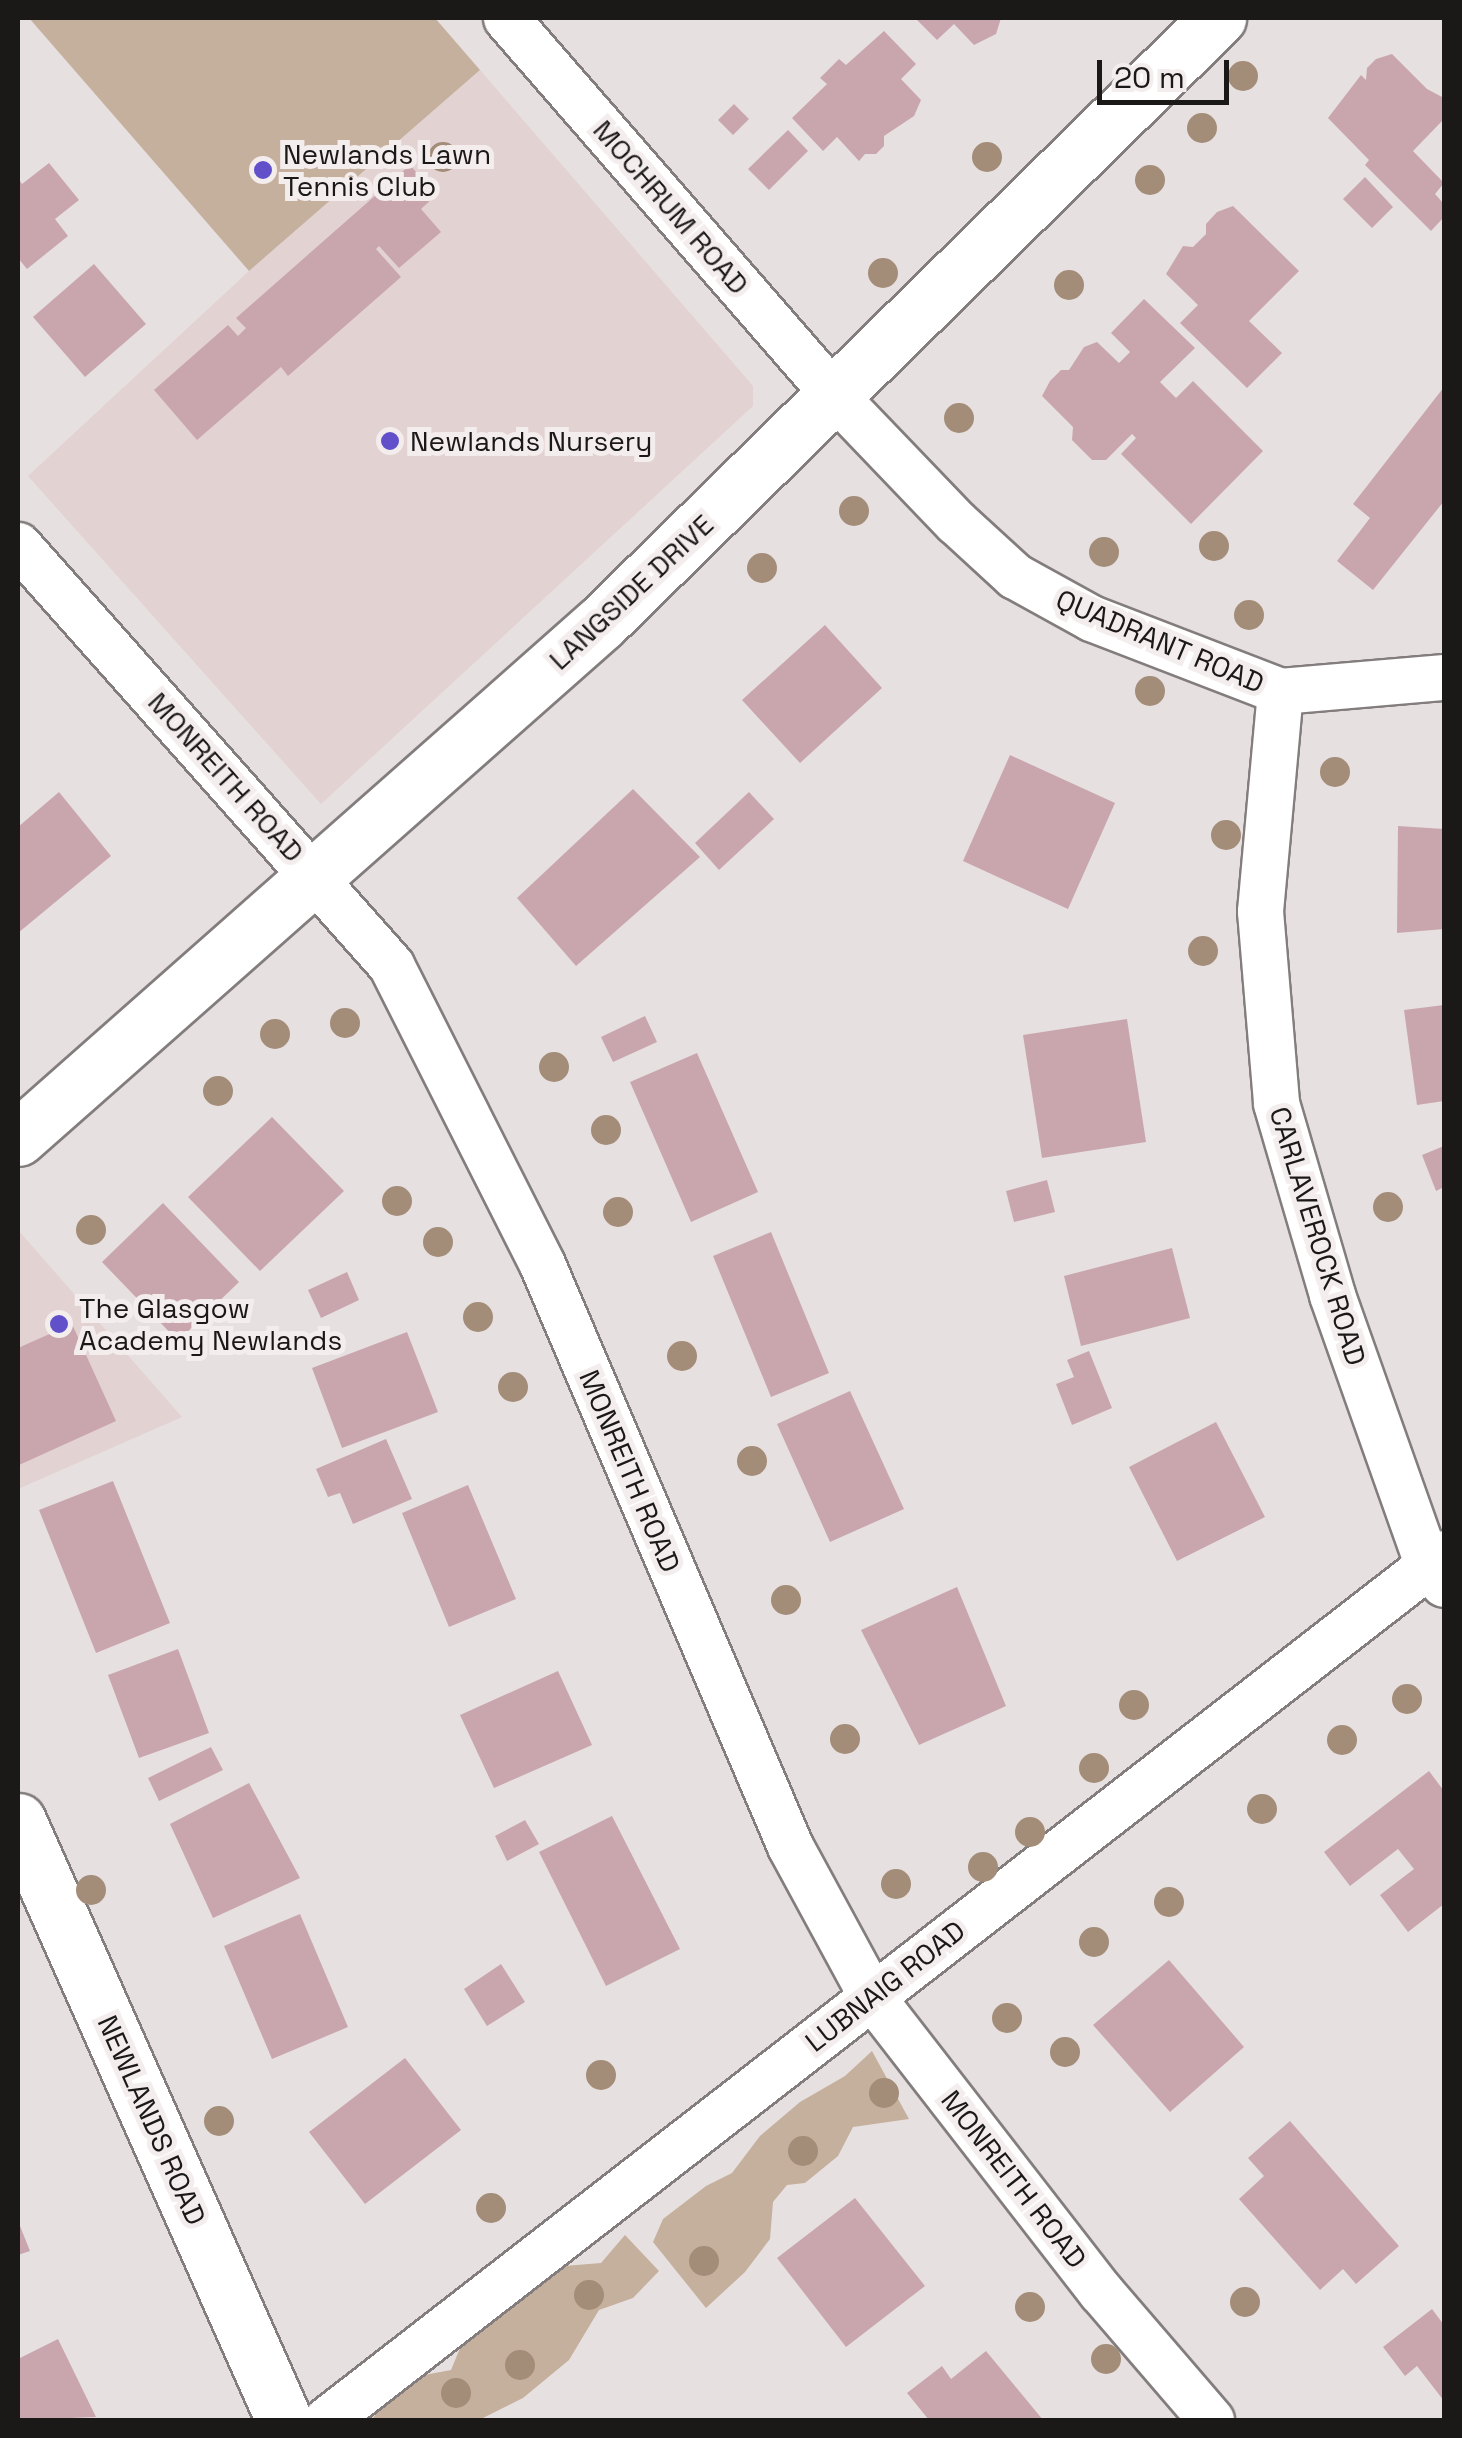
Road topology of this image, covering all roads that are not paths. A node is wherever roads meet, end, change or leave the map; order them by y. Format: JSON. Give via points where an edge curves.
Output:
{"nodes":[{"id":1,"x":506,"y":18,"type":"edge"},
{"id":2,"x":1218,"y":18,"type":"edge"},
{"id":3,"x":835,"y":396,"type":"junction"},
{"id":4,"x":18,"y":545,"type":"edge"},
{"id":5,"x":1444,"y":677,"type":"edge"},
{"id":6,"x":1280,"y":690,"type":"junction"},
{"id":7,"x":314,"y":875,"type":"junction"},
{"id":8,"x":18,"y":1138,"type":"edge"},
{"id":9,"x":1438,"y":1567,"type":"edge"},
{"id":10,"x":18,"y":1820,"type":"edge"},
{"id":11,"x":872,"y":1996,"type":"junction"},
{"id":12,"x":284,"y":2420,"type":"edge"},
{"id":13,"x":326,"y":2420,"type":"edge"},
{"id":14,"x":1211,"y":2420,"type":"edge"}],
"edges":[{"from":1,"to":3,"type":"street","name":"MOCHRUM ROAD"},
{"from":2,"to":3,"type":"street","name":"LANGSIDE DRIVE"},
{"from":3,"to":6,"type":"street","name":"QUADRANT ROAD","via":[[1015,576],[1091,618]]},
{"from":3,"to":7,"type":"street","name":"LANGSIDE DRIVE","via":[[602,622]]},
{"from":4,"to":7,"type":"street","name":"MONREITH ROAD"},
{"from":5,"to":6,"type":"street","name":"QUADRANT ROAD"},
{"from":6,"to":9,"type":"street","name":"CARLAVEROCK ROAD","via":[[1260,912],[1276,1103],[1332,1294]]},
{"from":7,"to":8,"type":"street","name":"LANGSIDE DRIVE"},
{"from":7,"to":11,"type":"street","name":"MONREITH ROAD","via":[[391,966],[542,1264],[790,1846]]},
{"from":9,"to":11,"type":"street","name":"LUBNAIG ROAD"},
{"from":10,"to":12,"type":"street","name":"NEWLANDS ROAD"},
{"from":11,"to":13,"type":"street","name":"LUBNAIG ROAD"},
{"from":11,"to":14,"type":"street","name":"MONREITH ROAD","via":[[1101,2292]]}]}
